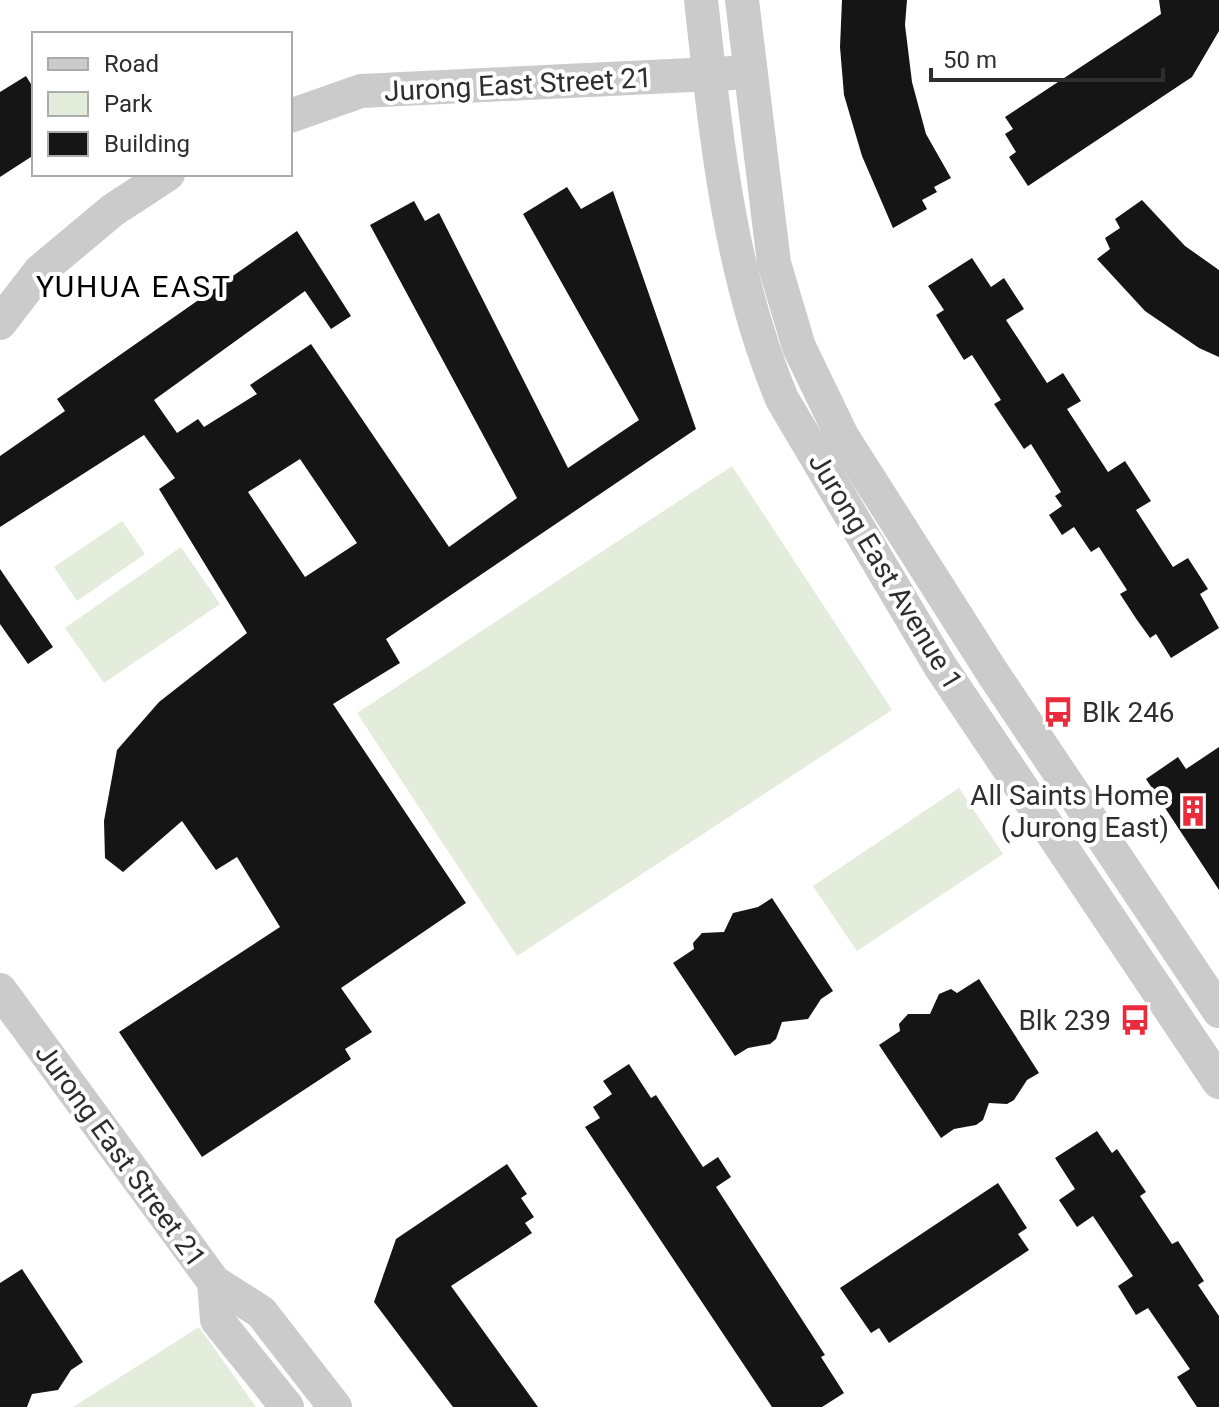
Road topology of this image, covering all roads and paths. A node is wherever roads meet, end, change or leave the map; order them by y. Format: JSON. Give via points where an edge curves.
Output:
{"nodes":[{"id":1,"x":701,"y":0,"type":"edge"},
{"id":2,"x":742,"y":0,"type":"edge"},
{"id":3,"x":750,"y":72,"type":"junction"},
{"id":4,"x":710,"y":74,"type":"junction"},
{"id":5,"x":292,"y":115,"type":"edge"},
{"id":6,"x":165,"y":176,"type":"edge"},
{"id":7,"x":0,"y":323,"type":"edge"},
{"id":8,"x":0,"y":990,"type":"edge"},
{"id":9,"x":1219,"y":1011,"type":"edge"},
{"id":10,"x":1219,"y":1082,"type":"edge"},
{"id":11,"x":214,"y":1282,"type":"junction"},
{"id":12,"x":287,"y":1407,"type":"edge"},
{"id":13,"x":335,"y":1407,"type":"edge"}],
"edges":[{"from":1,"to":4,"type":"street","name":"Jurong East Avenue 1"},
{"from":2,"to":3,"type":"street","name":"Jurong East Avenue 1"},
{"from":3,"to":4,"type":"street","name":"Jurong East Street 21"},
{"from":3,"to":9,"type":"street","name":"Jurong East Avenue 1","via":[[774,263],[799,347],[842,436]]},
{"from":4,"to":5,"type":"street","name":"Jurong East Street 21","via":[[361,91]]},
{"from":4,"to":10,"type":"street","name":"Jurong East Avenue 1","via":[[739,268],[782,399],[940,666]]},
{"from":6,"to":7,"type":"street","via":[[113,210],[40,271]]},
{"from":8,"to":11,"type":"street","name":"Jurong East Street 21"},
{"from":11,"to":12,"type":"street","name":"Jurong East Street 21","via":[[217,1320]]},
{"from":11,"to":13,"type":"street","name":"Jurong East Street 21","via":[[261,1312]]}]}
